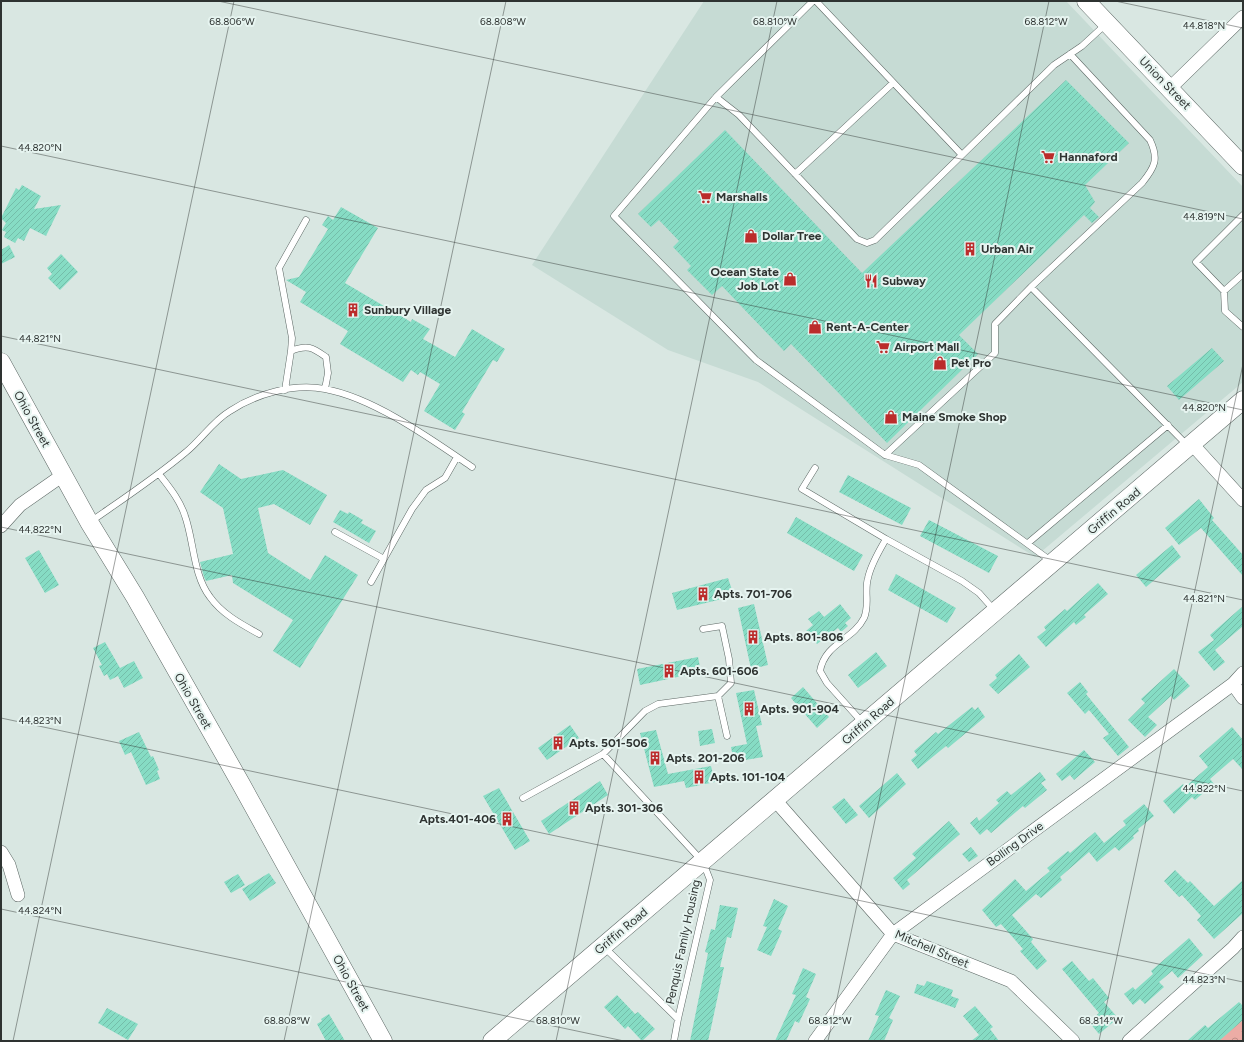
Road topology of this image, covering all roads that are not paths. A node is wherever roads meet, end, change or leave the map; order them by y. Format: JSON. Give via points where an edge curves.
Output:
{"nodes":[{"id":1,"x":814,"y":1,"type":"edge"},
{"id":2,"x":1086,"y":1,"type":"edge"},
{"id":3,"x":1243,"y":17,"type":"edge"},
{"id":4,"x":1107,"y":23,"type":"junction"},
{"id":5,"x":1070,"y":54,"type":"junction"},
{"id":6,"x":893,"y":83,"type":"junction"},
{"id":7,"x":1170,"y":88,"type":"junction"},
{"id":8,"x":716,"y":97,"type":"junction"},
{"id":9,"x":962,"y":155,"type":"junction"},
{"id":10,"x":1243,"y":166,"type":"edge"},
{"id":11,"x":795,"y":174,"type":"junction"},
{"id":12,"x":306,"y":220,"type":"dead end"},
{"id":13,"x":1242,"y":220,"type":"edge"},
{"id":14,"x":1243,"y":274,"type":"edge"},
{"id":15,"x":1031,"y":287,"type":"junction"},
{"id":16,"x":1224,"y":291,"type":"junction"},
{"id":17,"x":1243,"y":327,"type":"edge"},
{"id":18,"x":291,"y":351,"type":"junction"},
{"id":19,"x":1,"y":362,"type":"edge"},
{"id":20,"x":324,"y":389,"type":"junction"},
{"id":21,"x":285,"y":390,"type":"junction"},
{"id":22,"x":1243,"y":400,"type":"edge"},
{"id":23,"x":1168,"y":425,"type":"junction"},
{"id":24,"x":1191,"y":446,"type":"junction"},
{"id":25,"x":885,"y":455,"type":"junction"},
{"id":26,"x":457,"y":457,"type":"junction"},
{"id":27,"x":472,"y":467,"type":"dead end"},
{"id":28,"x":815,"y":468,"type":"dead end"},
{"id":29,"x":159,"y":474,"type":"junction"},
{"id":30,"x":63,"y":475,"type":"junction"},
{"id":31,"x":1243,"y":500,"type":"edge"},
{"id":32,"x":88,"y":522,"type":"junction"},
{"id":33,"x":1,"y":526,"type":"edge"},
{"id":34,"x":335,"y":532,"type":"dead end"},
{"id":35,"x":886,"y":539,"type":"junction"},
{"id":36,"x":1028,"y":543,"type":"junction"},
{"id":37,"x":384,"y":559,"type":"junction"},
{"id":38,"x":1053,"y":563,"type":"junction"},
{"id":39,"x":371,"y":582,"type":"dead end"},
{"id":40,"x":996,"y":611,"type":"junction"},
{"id":41,"x":703,"y":629,"type":"dead end"},
{"id":42,"x":259,"y":634,"type":"dead end"},
{"id":43,"x":1243,"y":673,"type":"edge"},
{"id":44,"x":1233,"y":684,"type":"junction"},
{"id":45,"x":718,"y":696,"type":"junction"},
{"id":46,"x":1243,"y":698,"type":"edge"},
{"id":47,"x":864,"y":725,"type":"junction"},
{"id":48,"x":727,"y":736,"type":"dead end"},
{"id":49,"x":603,"y":754,"type":"junction"},
{"id":50,"x":523,"y":798,"type":"dead end"},
{"id":51,"x":775,"y":800,"type":"junction"},
{"id":52,"x":1,"y":852,"type":"edge"},
{"id":53,"x":704,"y":862,"type":"junction"},
{"id":54,"x":18,"y":895,"type":"dead end"},
{"id":55,"x":893,"y":934,"type":"junction"},
{"id":56,"x":1243,"y":937,"type":"edge"},
{"id":57,"x":603,"y":946,"type":"junction"},
{"id":58,"x":678,"y":1019,"type":"junction"},
{"id":59,"x":383,"y":1041,"type":"edge"},
{"id":60,"x":492,"y":1041,"type":"edge"},
{"id":61,"x":674,"y":1041,"type":"edge"},
{"id":62,"x":814,"y":1041,"type":"edge"},
{"id":63,"x":1073,"y":1041,"type":"edge"},
{"id":64,"x":1129,"y":1041,"type":"edge"}],
"edges":[{"from":1,"to":6,"type":"lane"},
{"from":1,"to":8,"type":"lane"},
{"from":2,"to":4,"type":"main road","name":"Union Street"},
{"from":3,"to":7,"type":"street"},
{"from":4,"to":5,"type":"lane"},
{"from":4,"to":7,"type":"main road","name":"Union Street"},
{"from":5,"to":9,"type":"lane","via":[[1054,64]]},
{"from":5,"to":15,"type":"lane","via":[[1150,140],[1155,156],[1154,169]]},
{"from":6,"to":9,"type":"lane"},
{"from":6,"to":11,"type":"lane"},
{"from":7,"to":10,"type":"main road","name":"Union Street"},
{"from":8,"to":11,"type":"lane","via":[[739,115]]},
{"from":8,"to":25,"type":"lane","via":[[614,216],[756,360]]},
{"from":9,"to":11,"type":"lane","via":[[875,240],[868,243],[857,240]]},
{"from":12,"to":18,"type":"lane","via":[[279,268],[292,338]]},
{"from":13,"to":16,"type":"lane","via":[[1196,262]]},
{"from":14,"to":16,"type":"lane"},
{"from":15,"to":23,"type":"lane"},
{"from":15,"to":25,"type":"lane","via":[[995,324],[995,353]]},
{"from":16,"to":17,"type":"lane","via":[[1225,311]]},
{"from":18,"to":20,"type":"lane","via":[[300,347],[312,348],[326,358],[328,372]]},
{"from":18,"to":21,"type":"lane"},
{"from":19,"to":30,"type":"main road","name":"Ohio Street"},
{"from":20,"to":21,"type":"lane"},
{"from":20,"to":26,"type":"lane","via":[[369,404]]},
{"from":21,"to":29,"type":"lane","via":[[250,399],[228,412],[188,451]]},
{"from":22,"to":24,"type":"main road","name":"Griffin Road"},
{"from":23,"to":24,"type":"lane"},
{"from":23,"to":36,"type":"lane"},
{"from":24,"to":31,"type":"street"},
{"from":24,"to":38,"type":"main road","name":"Griffin Road"},
{"from":25,"to":36,"type":"lane","via":[[919,465]]},
{"from":26,"to":27,"type":"lane"},
{"from":26,"to":37,"type":"lane","via":[[445,478],[426,490],[412,509]]},
{"from":28,"to":35,"type":"lane","via":[[802,489]]},
{"from":29,"to":32,"type":"lane"},
{"from":29,"to":42,"type":"lane","via":[[177,497],[185,515],[200,579],[209,597],[222,610]]},
{"from":30,"to":32,"type":"main road","name":"Ohio Street"},
{"from":30,"to":33,"type":"street","via":[[20,505]]},
{"from":32,"to":59,"type":"main road","name":"Ohio Street","via":[[135,597]]},
{"from":34,"to":37,"type":"lane"},
{"from":35,"to":40,"type":"lane","via":[[962,581],[979,593]]},
{"from":35,"to":47,"type":"lane","via":[[867,579],[867,608],[863,619],[858,627],[828,652],[822,661],[820,671],[827,683]]},
{"from":36,"to":38,"type":"lane"},
{"from":37,"to":39,"type":"lane"},
{"from":38,"to":40,"type":"main road","name":"Griffin Road"},
{"from":40,"to":47,"type":"main road","name":"Griffin Road"},
{"from":41,"to":45,"type":"lane","via":[[722,626],[730,658],[731,683]]},
{"from":43,"to":44,"type":"street","name":"Bolling Drive"},
{"from":44,"to":46,"type":"street"},
{"from":44,"to":55,"type":"street","name":"Bolling Drive"},
{"from":45,"to":48,"type":"lane"},
{"from":45,"to":49,"type":"lane","via":[[658,704],[645,711]]},
{"from":47,"to":51,"type":"main road","name":"Griffin Road"},
{"from":49,"to":50,"type":"lane"},
{"from":49,"to":53,"type":"lane"},
{"from":51,"to":53,"type":"main road","name":"Griffin Road"},
{"from":51,"to":55,"type":"street","name":"Mitchell Street"},
{"from":52,"to":54,"type":"street","via":[[9,865]]},
{"from":53,"to":57,"type":"main road","name":"Griffin Road"},
{"from":53,"to":58,"type":"lane","name":"Penquis Family Housing","via":[[710,880]]},
{"from":55,"to":62,"type":"street","name":"Bolling Drive"},
{"from":55,"to":63,"type":"street","name":"Mitchell Street","via":[[1011,981]]},
{"from":56,"to":64,"type":"street"},
{"from":57,"to":58,"type":"lane","name":"Penquis Family Housing"},
{"from":57,"to":60,"type":"main road","name":"Griffin Road"},
{"from":58,"to":61,"type":"lane"}]}
